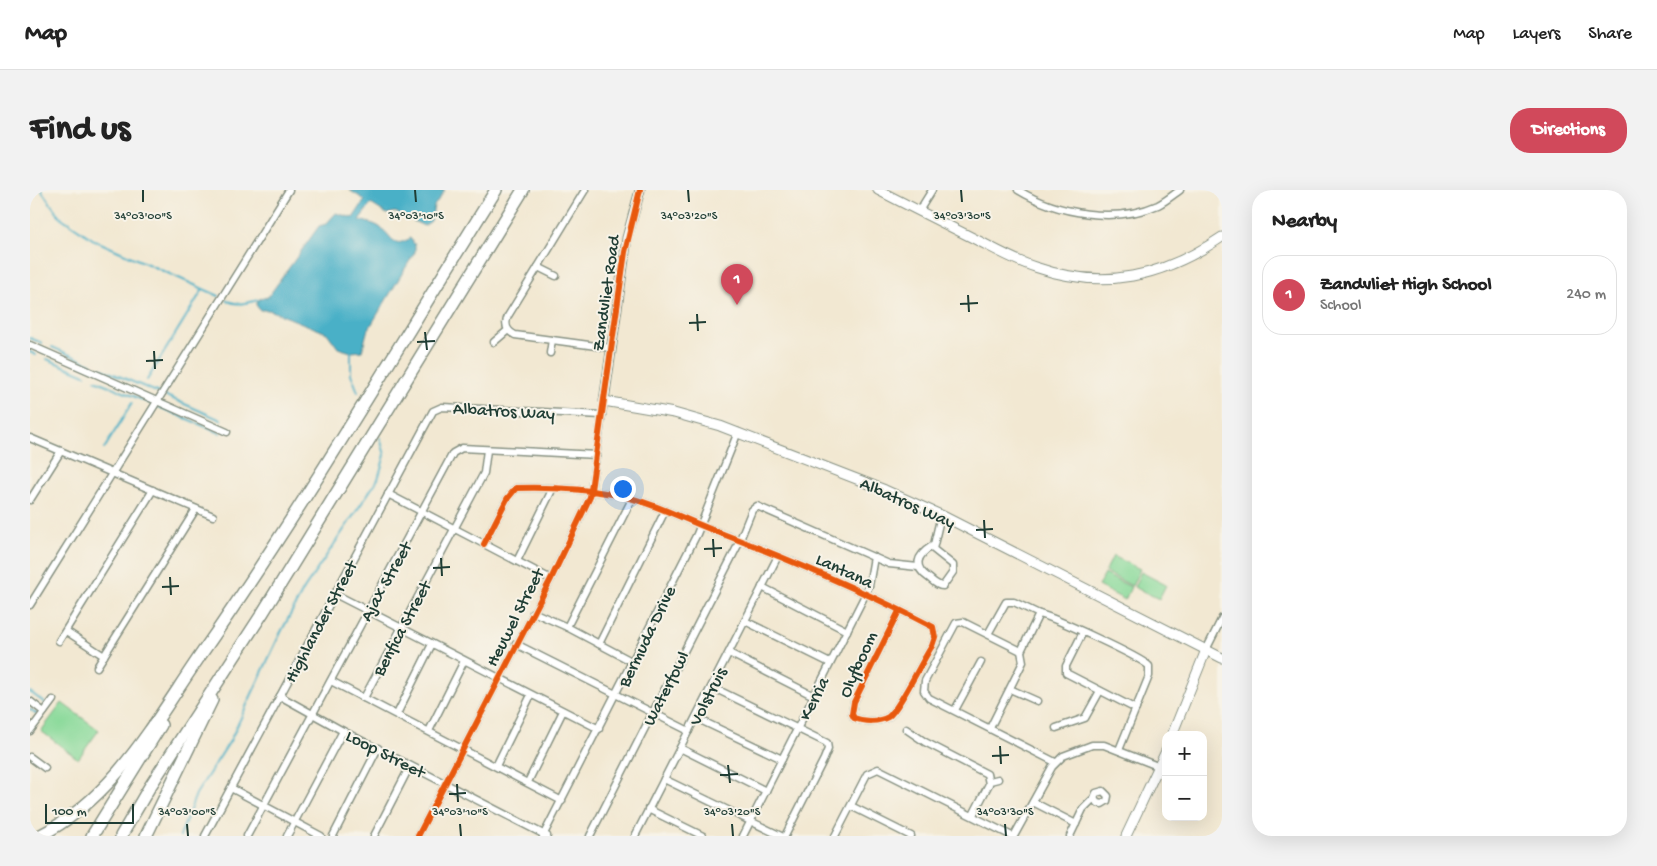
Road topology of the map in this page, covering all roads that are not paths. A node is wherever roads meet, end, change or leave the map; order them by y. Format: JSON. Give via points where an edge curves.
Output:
{"nodes":[{"id":1,"x":289,"y":190,"type":"edge"},
{"id":2,"x":496,"y":190,"type":"edge"},
{"id":3,"x":524,"y":190,"type":"edge"},
{"id":4,"x":585,"y":190,"type":"edge"},
{"id":5,"x":638,"y":190,"type":"edge"},
{"id":6,"x":878,"y":190,"type":"edge"},
{"id":7,"x":932,"y":190,"type":"edge"},
{"id":8,"x":1018,"y":190,"type":"edge"},
{"id":9,"x":1180,"y":190,"type":"edge"},
{"id":10,"x":920,"y":211,"type":"junction"},
{"id":11,"x":1222,"y":238,"type":"edge"},
{"id":12,"x":538,"y":267,"type":"junction"},
{"id":13,"x":556,"y":276,"type":"dead end"},
{"id":14,"x":508,"y":330,"type":"junction"},
{"id":15,"x":552,"y":340,"type":"junction"},
{"id":16,"x":494,"y":342,"type":"dead end"},
{"id":17,"x":30,"y":346,"type":"edge"},
{"id":18,"x":612,"y":348,"type":"junction"},
{"id":19,"x":550,"y":353,"type":"dead end"},
{"id":20,"x":157,"y":401,"type":"junction"},
{"id":21,"x":604,"y":401,"type":"junction"},
{"id":22,"x":437,"y":408,"type":"joint"},
{"id":23,"x":602,"y":415,"type":"junction"},
{"id":24,"x":227,"y":432,"type":"dead end"},
{"id":25,"x":738,"y":432,"type":"junction"},
{"id":26,"x":30,"y":438,"type":"edge"},
{"id":27,"x":487,"y":450,"type":"junction"},
{"id":28,"x":61,"y":451,"type":"junction"},
{"id":29,"x":597,"y":455,"type":"junction"},
{"id":30,"x":112,"y":473,"type":"junction"},
{"id":31,"x":153,"y":490,"type":"junction"},
{"id":32,"x":552,"y":490,"type":"junction"},
{"id":33,"x":591,"y":491,"type":"junction"},
{"id":34,"x":388,"y":494,"type":"junction"},
{"id":35,"x":632,"y":499,"type":"junction"},
{"id":36,"x":30,"y":500,"type":"edge"},
{"id":37,"x":196,"y":509,"type":"junction"},
{"id":38,"x":665,"y":511,"type":"junction"},
{"id":39,"x":422,"y":512,"type":"junction"},
{"id":40,"x":941,"y":515,"type":"junction"},
{"id":41,"x":214,"y":516,"type":"dead end"},
{"id":42,"x":701,"y":525,"type":"junction"},
{"id":43,"x":453,"y":528,"type":"junction"},
{"id":44,"x":740,"y":541,"type":"junction"},
{"id":45,"x":484,"y":544,"type":"junction"},
{"id":46,"x":932,"y":546,"type":"junction"},
{"id":47,"x":778,"y":556,"type":"junction"},
{"id":48,"x":874,"y":557,"type":"junction"},
{"id":49,"x":517,"y":561,"type":"junction"},
{"id":50,"x":918,"y":568,"type":"junction"},
{"id":51,"x":551,"y":579,"type":"junction"},
{"id":52,"x":762,"y":587,"type":"junction"},
{"id":53,"x":334,"y":594,"type":"junction"},
{"id":54,"x":865,"y":595,"type":"junction"},
{"id":55,"x":30,"y":605,"type":"edge"},
{"id":56,"x":899,"y":611,"type":"junction"},
{"id":57,"x":369,"y":612,"type":"junction"},
{"id":58,"x":533,"y":612,"type":"junction"},
{"id":59,"x":1039,"y":614,"type":"junction"},
{"id":60,"x":227,"y":617,"type":"junction"},
{"id":61,"x":1222,"y":618,"type":"edge"},
{"id":62,"x":745,"y":621,"type":"junction"},
{"id":63,"x":401,"y":628,"type":"junction"},
{"id":64,"x":568,"y":628,"type":"junction"},
{"id":65,"x":66,"y":631,"type":"junction"},
{"id":66,"x":847,"y":631,"type":"junction"},
{"id":67,"x":934,"y":631,"type":"joint"},
{"id":68,"x":1083,"y":632,"type":"junction"},
{"id":69,"x":988,"y":634,"type":"junction"},
{"id":70,"x":59,"y":641,"type":"dead end"},
{"id":71,"x":432,"y":644,"type":"junction"},
{"id":72,"x":516,"y":644,"type":"junction"},
{"id":73,"x":599,"y":644,"type":"junction"},
{"id":74,"x":1206,"y":650,"type":"junction"},
{"id":75,"x":1021,"y":651,"type":"junction"},
{"id":76,"x":729,"y":653,"type":"junction"},
{"id":77,"x":104,"y":656,"type":"junction"},
{"id":78,"x":1222,"y":658,"type":"edge"},
{"id":79,"x":231,"y":660,"type":"junction"},
{"id":80,"x":464,"y":661,"type":"junction"},
{"id":81,"x":633,"y":662,"type":"junction"},
{"id":82,"x":981,"y":662,"type":"dead end"},
{"id":83,"x":830,"y":663,"type":"junction"},
{"id":84,"x":97,"y":667,"type":"dead end"},
{"id":85,"x":500,"y":678,"type":"junction"},
{"id":86,"x":331,"y":681,"type":"junction"},
{"id":87,"x":712,"y":687,"type":"junction"},
{"id":88,"x":1010,"y":689,"type":"junction"},
{"id":89,"x":1100,"y":691,"type":"junction"},
{"id":90,"x":531,"y":695,"type":"junction"},
{"id":91,"x":280,"y":696,"type":"junction"},
{"id":92,"x":617,"y":696,"type":"junction"},
{"id":93,"x":814,"y":696,"type":"junction"},
{"id":94,"x":364,"y":698,"type":"junction"},
{"id":95,"x":53,"y":700,"type":"dead end"},
{"id":96,"x":30,"y":701,"type":"edge"},
{"id":97,"x":1037,"y":701,"type":"dead end"},
{"id":98,"x":1136,"y":709,"type":"junction"},
{"id":99,"x":955,"y":710,"type":"junction"},
{"id":100,"x":563,"y":711,"type":"junction"},
{"id":101,"x":44,"y":712,"type":"junction"},
{"id":102,"x":652,"y":713,"type":"junction"},
{"id":103,"x":313,"y":714,"type":"junction"},
{"id":104,"x":397,"y":714,"type":"junction"},
{"id":105,"x":696,"y":718,"type":"junction"},
{"id":106,"x":798,"y":728,"type":"junction"},
{"id":107,"x":990,"y":728,"type":"junction"},
{"id":108,"x":1056,"y":728,"type":"dead end"},
{"id":109,"x":599,"y":729,"type":"junction"},
{"id":110,"x":906,"y":729,"type":"dead end"},
{"id":111,"x":30,"y":731,"type":"edge"},
{"id":112,"x":343,"y":731,"type":"junction"},
{"id":113,"x":689,"y":731,"type":"junction"},
{"id":114,"x":1174,"y":731,"type":"edge"},
{"id":115,"x":429,"y":732,"type":"junction"},
{"id":116,"x":925,"y":742,"type":"junction"},
{"id":117,"x":378,"y":748,"type":"junction"},
{"id":118,"x":680,"y":748,"type":"junction"},
{"id":119,"x":922,"y":749,"type":"dead end"},
{"id":120,"x":463,"y":750,"type":"junction"},
{"id":121,"x":1119,"y":750,"type":"junction"},
{"id":122,"x":30,"y":757,"type":"edge"},
{"id":123,"x":782,"y":759,"type":"junction"},
{"id":124,"x":1162,"y":761,"type":"edge"},
{"id":125,"x":1055,"y":762,"type":"junction"},
{"id":126,"x":410,"y":766,"type":"junction"},
{"id":127,"x":496,"y":766,"type":"junction"},
{"id":128,"x":1160,"y":766,"type":"junction"},
{"id":129,"x":45,"y":768,"type":"dead end"},
{"id":130,"x":664,"y":779,"type":"junction"},
{"id":131,"x":998,"y":779,"type":"dead end"},
{"id":132,"x":990,"y":781,"type":"junction"},
{"id":133,"x":528,"y":782,"type":"junction"},
{"id":134,"x":446,"y":783,"type":"junction"},
{"id":135,"x":231,"y":788,"type":"junction"},
{"id":136,"x":766,"y":791,"type":"junction"},
{"id":137,"x":1094,"y":798,"type":"dead end"},
{"id":138,"x":562,"y":801,"type":"junction"},
{"id":139,"x":1033,"y":802,"type":"junction"},
{"id":140,"x":263,"y":805,"type":"junction"},
{"id":141,"x":851,"y":806,"type":"junction"},
{"id":142,"x":648,"y":809,"type":"junction"},
{"id":143,"x":973,"y":815,"type":"junction"},
{"id":144,"x":751,"y":820,"type":"junction"},
{"id":145,"x":294,"y":822,"type":"junction"},
{"id":146,"x":1076,"y":824,"type":"junction"},
{"id":147,"x":39,"y":836,"type":"edge"},
{"id":148,"x":92,"y":836,"type":"edge"},
{"id":149,"x":121,"y":836,"type":"edge"},
{"id":150,"x":146,"y":836,"type":"edge"},
{"id":151,"x":205,"y":836,"type":"edge"},
{"id":152,"x":247,"y":836,"type":"edge"},
{"id":153,"x":287,"y":836,"type":"edge"},
{"id":154,"x":321,"y":836,"type":"edge"},
{"id":155,"x":333,"y":836,"type":"edge"},
{"id":156,"x":374,"y":836,"type":"edge"},
{"id":157,"x":418,"y":836,"type":"edge"},
{"id":158,"x":545,"y":836,"type":"edge"},
{"id":159,"x":590,"y":836,"type":"edge"},
{"id":160,"x":635,"y":836,"type":"edge"},
{"id":161,"x":703,"y":836,"type":"edge"},
{"id":162,"x":743,"y":836,"type":"edge"},
{"id":163,"x":781,"y":836,"type":"edge"},
{"id":164,"x":785,"y":836,"type":"edge"},
{"id":165,"x":836,"y":836,"type":"edge"},
{"id":166,"x":911,"y":836,"type":"edge"},
{"id":167,"x":1013,"y":836,"type":"edge"},
{"id":168,"x":1070,"y":836,"type":"edge"},
{"id":169,"x":1126,"y":836,"type":"edge"}],
"edges":[{"from":1,"to":20,"type":"street"},
{"from":2,"to":60,"type":"highway"},
{"from":3,"to":79,"type":"highway"},
{"from":4,"to":12,"type":"street"},
{"from":5,"to":18,"type":"street","name":"Zandvliet Road","via":[[627,238]]},
{"from":6,"to":10,"type":"street"},
{"from":7,"to":10,"type":"street"},
{"from":8,"to":9,"type":"street","via":[[1049,204],[1099,216],[1153,207]]},
{"from":10,"to":11,"type":"street","via":[[1028,265],[1087,279],[1130,277],[1158,271],[1181,262]]},
{"from":12,"to":13,"type":"street"},
{"from":12,"to":14,"type":"street","via":[[506,320]]},
{"from":14,"to":15,"type":"street","via":[[515,335]]},
{"from":14,"to":16,"type":"street"},
{"from":15,"to":18,"type":"street"},
{"from":15,"to":19,"type":"street"},
{"from":17,"to":20,"type":"street"},
{"from":18,"to":21,"type":"street","name":"Zandvliet Road"},
{"from":20,"to":24,"type":"street"},
{"from":20,"to":30,"type":"street"},
{"from":21,"to":23,"type":"street","name":"Heuwel Street"},
{"from":21,"to":25,"type":"street","name":"Albatros Way","via":[[680,415]]},
{"from":22,"to":23,"type":"street","name":"Albatros Way"},
{"from":22,"to":34,"type":"street","name":"Highlander Street"},
{"from":23,"to":29,"type":"street","name":"Heuwel Street"},
{"from":25,"to":40,"type":"street","name":"Albatros Way"},
{"from":25,"to":42,"type":"street","name":"Bermuda Drive"},
{"from":26,"to":28,"type":"street"},
{"from":27,"to":29,"type":"street","name":"Ajax Street"},
{"from":27,"to":39,"type":"street","name":"Ajax Street","via":[[457,449]]},
{"from":27,"to":43,"type":"street","name":"Benfica Street","via":[[484,473]]},
{"from":28,"to":30,"type":"street"},
{"from":28,"to":36,"type":"street"},
{"from":29,"to":33,"type":"street","name":"Heuwel Street"},
{"from":30,"to":31,"type":"street"},
{"from":30,"to":55,"type":"street"},
{"from":31,"to":37,"type":"street"},
{"from":31,"to":65,"type":"street"},
{"from":32,"to":33,"type":"street","name":"Lantana"},
{"from":32,"to":45,"type":"street","name":"Lantana","via":[[512,490]]},
{"from":32,"to":49,"type":"street"},
{"from":33,"to":35,"type":"street","name":"Lantana"},
{"from":33,"to":51,"type":"street","name":"Heuwel Street"},
{"from":34,"to":39,"type":"street"},
{"from":34,"to":53,"type":"street","name":"Highlander Street"},
{"from":35,"to":38,"type":"street","name":"Lantana"},
{"from":35,"to":64,"type":"street"},
{"from":37,"to":41,"type":"street"},
{"from":37,"to":77,"type":"street"},
{"from":38,"to":42,"type":"street","name":"Lantana"},
{"from":38,"to":73,"type":"street"},
{"from":39,"to":43,"type":"street"},
{"from":39,"to":57,"type":"street","name":"Ajax Street"},
{"from":40,"to":46,"type":"street"},
{"from":40,"to":74,"type":"street","name":"Albatros Way"},
{"from":42,"to":44,"type":"street","name":"Lantana"},
{"from":42,"to":81,"type":"street","name":"Bermuda Drive"},
{"from":43,"to":45,"type":"street"},
{"from":43,"to":63,"type":"street","name":"Benfica Street"},
{"from":44,"to":47,"type":"street","name":"Lantana"},
{"from":44,"to":48,"type":"street","name":"Waterfowl","via":[[752,510],[760,506]]},
{"from":44,"to":102,"type":"street","name":"Waterfowl"},
{"from":45,"to":49,"type":"street"},
{"from":46,"to":50,"type":"street","via":[[923,554]]},
{"from":46,"to":50,"type":"street","via":[[935,552],[954,565],[947,583],[939,586]]},
{"from":47,"to":52,"type":"street","name":"Volstruis"},
{"from":47,"to":54,"type":"street","name":"Lantana"},
{"from":48,"to":50,"type":"street","via":[[898,566]]},
{"from":48,"to":54,"type":"street","name":"Kerria"},
{"from":49,"to":51,"type":"street"},
{"from":51,"to":58,"type":"street","name":"Heuwel Street"},
{"from":52,"to":62,"type":"street","name":"Volstruis"},
{"from":52,"to":66,"type":"street"},
{"from":53,"to":57,"type":"street"},
{"from":53,"to":91,"type":"street","name":"Highlander Street"},
{"from":54,"to":56,"type":"street","name":"Lantana"},
{"from":54,"to":66,"type":"street","name":"Kerria"},
{"from":56,"to":67,"type":"street","name":"Lantana","via":[[933,627]]},
{"from":56,"to":67,"type":"street","name":"Olyfboom","via":[[854,702],[854,718],[860,721],[882,719],[893,713],[932,646]]},
{"from":57,"to":63,"type":"street"},
{"from":57,"to":86,"type":"street","name":"Ajax Street"},
{"from":58,"to":64,"type":"street"},
{"from":58,"to":72,"type":"street","name":"Heuwel Street"},
{"from":59,"to":68,"type":"street"},
{"from":59,"to":69,"type":"street","via":[[1014,602],[1006,602]]},
{"from":59,"to":75,"type":"street"},
{"from":60,"to":147,"type":"highway","via":[[111,782],[70,819]]},
{"from":60,"to":148,"type":"highway"},
{"from":61,"to":74,"type":"street"},
{"from":62,"to":76,"type":"street","name":"Volstruis"},
{"from":62,"to":83,"type":"street"},
{"from":63,"to":71,"type":"street"},
{"from":63,"to":94,"type":"street","name":"Benfica Street"},
{"from":64,"to":73,"type":"street"},
{"from":65,"to":70,"type":"street"},
{"from":65,"to":77,"type":"street"},
{"from":66,"to":83,"type":"street","name":"Kerria"},
{"from":68,"to":89,"type":"street","via":[[1066,671]]},
{"from":68,"to":98,"type":"street","via":[[1149,666],[1149,676]]},
{"from":69,"to":75,"type":"street"},
{"from":69,"to":99,"type":"street","via":[[963,622],[956,623],[925,680],[925,694]]},
{"from":71,"to":80,"type":"street"},
{"from":71,"to":104,"type":"street"},
{"from":72,"to":85,"type":"street","name":"Heuwel Street"},
{"from":72,"to":92,"type":"street"},
{"from":73,"to":81,"type":"street"},
{"from":74,"to":78,"type":"street","name":"Albatros Way"},
{"from":74,"to":114,"type":"street"},
{"from":75,"to":88,"type":"street","via":[[1023,662]]},
{"from":76,"to":87,"type":"street","name":"Volstruis"},
{"from":76,"to":93,"type":"street"},
{"from":77,"to":84,"type":"street"},
{"from":79,"to":149,"type":"highway"},
{"from":79,"to":150,"type":"highway"},
{"from":80,"to":85,"type":"street"},
{"from":80,"to":115,"type":"street"},
{"from":81,"to":92,"type":"street","name":"Bermuda Drive"},
{"from":82,"to":99,"type":"street"},
{"from":83,"to":93,"type":"street","name":"Kerria"},
{"from":85,"to":90,"type":"street"},
{"from":85,"to":120,"type":"street","name":"Heuwel Street"},
{"from":86,"to":94,"type":"street"},
{"from":86,"to":103,"type":"street","name":"Ajax Street"},
{"from":87,"to":105,"type":"street","name":"Volstruis"},
{"from":87,"to":106,"type":"street"},
{"from":88,"to":97,"type":"street"},
{"from":88,"to":107,"type":"street"},
{"from":89,"to":98,"type":"street"},
{"from":89,"to":108,"type":"street","via":[[1085,718]]},
{"from":90,"to":100,"type":"street"},
{"from":90,"to":127,"type":"street"},
{"from":91,"to":103,"type":"street","name":"Loop Street"},
{"from":91,"to":135,"type":"street","name":"Highlander Street"},
{"from":92,"to":102,"type":"street"},
{"from":92,"to":109,"type":"street","name":"Bermuda Drive"},
{"from":93,"to":106,"type":"street","name":"Kerria"},
{"from":94,"to":104,"type":"street"},
{"from":95,"to":101,"type":"street"},
{"from":96,"to":101,"type":"street"},
{"from":98,"to":121,"type":"street"},
{"from":99,"to":107,"type":"street"},
{"from":100,"to":109,"type":"street"},
{"from":100,"to":133,"type":"street"},
{"from":101,"to":111,"type":"street"},
{"from":102,"to":113,"type":"street"},
{"from":102,"to":159,"type":"street","name":"Waterfowl"},
{"from":103,"to":112,"type":"street","name":"Loop Street"},
{"from":103,"to":140,"type":"street","name":"Ajax Street"},
{"from":104,"to":115,"type":"street"},
{"from":105,"to":113,"type":"street","name":"Volstruis"},
{"from":105,"to":123,"type":"street"},
{"from":106,"to":123,"type":"street","name":"Kerria"},
{"from":106,"to":164,"type":"street","via":[[821,739],[828,747]]},
{"from":107,"to":125,"type":"street"},
{"from":109,"to":138,"type":"street","name":"Bermuda Drive"},
{"from":110,"to":116,"type":"street"},
{"from":112,"to":117,"type":"street","name":"Loop Street"},
{"from":112,"to":145,"type":"street"},
{"from":113,"to":118,"type":"street","name":"Volstruis"},
{"from":115,"to":120,"type":"street"},
{"from":116,"to":119,"type":"street"},
{"from":116,"to":132,"type":"street","via":[[985,772]]},
{"from":117,"to":126,"type":"street","name":"Loop Street"},
{"from":117,"to":155,"type":"street"},
{"from":118,"to":130,"type":"street","name":"Volstruis"},
{"from":118,"to":136,"type":"street"},
{"from":120,"to":127,"type":"street"},
{"from":120,"to":134,"type":"street","name":"Heuwel Street"},
{"from":121,"to":125,"type":"street","via":[[1096,744]]},
{"from":121,"to":128,"type":"street"},
{"from":122,"to":129,"type":"street"},
{"from":123,"to":136,"type":"street","name":"Kerria"},
{"from":124,"to":128,"type":"street"},
{"from":125,"to":139,"type":"street"},
{"from":126,"to":134,"type":"street","name":"Loop Street"},
{"from":126,"to":156,"type":"street"},
{"from":127,"to":133,"type":"street"},
{"from":128,"to":169,"type":"street"},
{"from":130,"to":142,"type":"street","name":"Volstruis"},
{"from":130,"to":144,"type":"street"},
{"from":131,"to":132,"type":"street"},
{"from":132,"to":143,"type":"street"},
{"from":133,"to":138,"type":"street"},
{"from":134,"to":157,"type":"street","name":"Heuwel Street"},
{"from":134,"to":158,"type":"street","name":"Loop Street"},
{"from":135,"to":140,"type":"street"},
{"from":135,"to":151,"type":"street","name":"Highlander Street"},
{"from":136,"to":144,"type":"street","name":"Kerria"},
{"from":137,"to":146,"type":"street"},
{"from":138,"to":158,"type":"street","name":"Bermuda Drive"},
{"from":139,"to":146,"type":"street"},
{"from":139,"to":167,"type":"street"},
{"from":140,"to":145,"type":"street"},
{"from":140,"to":152,"type":"street","name":"Ajax Street"},
{"from":141,"to":143,"type":"street","via":[[867,774],[878,769]]},
{"from":141,"to":165,"type":"street"},
{"from":141,"to":166,"type":"street"},
{"from":142,"to":160,"type":"street","name":"Volstruis"},
{"from":142,"to":161,"type":"street"},
{"from":143,"to":167,"type":"street"},
{"from":144,"to":162,"type":"street","name":"Kerria"},
{"from":144,"to":163,"type":"street"},
{"from":145,"to":153,"type":"street"},
{"from":145,"to":154,"type":"street"},
{"from":146,"to":168,"type":"street"}]}
